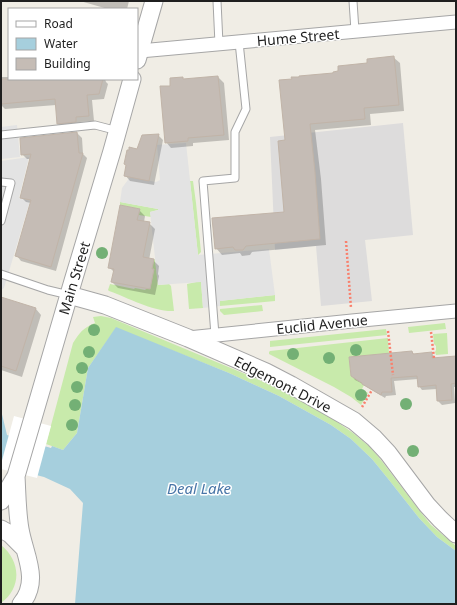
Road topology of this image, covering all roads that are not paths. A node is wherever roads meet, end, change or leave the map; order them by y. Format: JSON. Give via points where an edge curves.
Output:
{"nodes":[{"id":1,"x":154,"y":1,"type":"edge"},
{"id":2,"x":217,"y":1,"type":"edge"},
{"id":3,"x":353,"y":1,"type":"edge"},
{"id":4,"x":456,"y":22,"type":"edge"},
{"id":5,"x":355,"y":31,"type":"junction"},
{"id":6,"x":239,"y":42,"type":"junction"},
{"id":7,"x":219,"y":44,"type":"junction"},
{"id":8,"x":138,"y":56,"type":"edge"},
{"id":9,"x":132,"y":80,"type":"edge"},
{"id":10,"x":118,"y":131,"type":"junction"},
{"id":11,"x":1,"y":134,"type":"edge"},
{"id":12,"x":1,"y":182,"type":"edge"},
{"id":13,"x":1,"y":221,"type":"edge"},
{"id":14,"x":1,"y":274,"type":"edge"},
{"id":15,"x":69,"y":295,"type":"junction"},
{"id":16,"x":456,"y":311,"type":"edge"},
{"id":17,"x":215,"y":335,"type":"junction"},
{"id":18,"x":188,"y":338,"type":"junction"},
{"id":19,"x":16,"y":476,"type":"junction"},
{"id":20,"x":1,"y":501,"type":"edge"},
{"id":21,"x":1,"y":529,"type":"edge"},
{"id":22,"x":456,"y":534,"type":"edge"},
{"id":23,"x":25,"y":549,"type":"junction"},
{"id":24,"x":21,"y":604,"type":"edge"}],
"edges":[{"from":1,"to":8,"type":"street"},
{"from":2,"to":7,"type":"lane"},
{"from":3,"to":5,"type":"lane"},
{"from":4,"to":5,"type":"street","name":"Hume Street"},
{"from":5,"to":6,"type":"street","name":"Hume Street"},
{"from":6,"to":7,"type":"street","name":"Hume Street"},
{"from":6,"to":17,"type":"lane","via":[[246,109],[235,132],[235,178],[202,181]]},
{"from":7,"to":8,"type":"street","name":"Hume Street"},
{"from":9,"to":10,"type":"street","name":"Main Street"},
{"from":10,"to":11,"type":"lane","via":[[95,125]]},
{"from":10,"to":15,"type":"street","name":"Main Street"},
{"from":12,"to":13,"type":"lane","via":[[11,183]]},
{"from":14,"to":15,"type":"lane"},
{"from":15,"to":18,"type":"street","name":"Edgemont Drive","via":[[105,305]]},
{"from":15,"to":19,"type":"street","name":"Main Street"},
{"from":16,"to":17,"type":"street","name":"Euclid Avenue"},
{"from":17,"to":18,"type":"street","name":"Euclid Avenue"},
{"from":18,"to":22,"type":"street","name":"Edgemont Drive","via":[[274,376],[354,421],[388,453],[427,505]]},
{"from":19,"to":20,"type":"street","name":"Main Street"},
{"from":19,"to":23,"type":"street","name":"Main Street","via":[[19,524]]},
{"from":21,"to":23,"type":"street"},
{"from":23,"to":24,"type":"street","name":"Main Street","via":[[29,564],[30,587]]}]}
